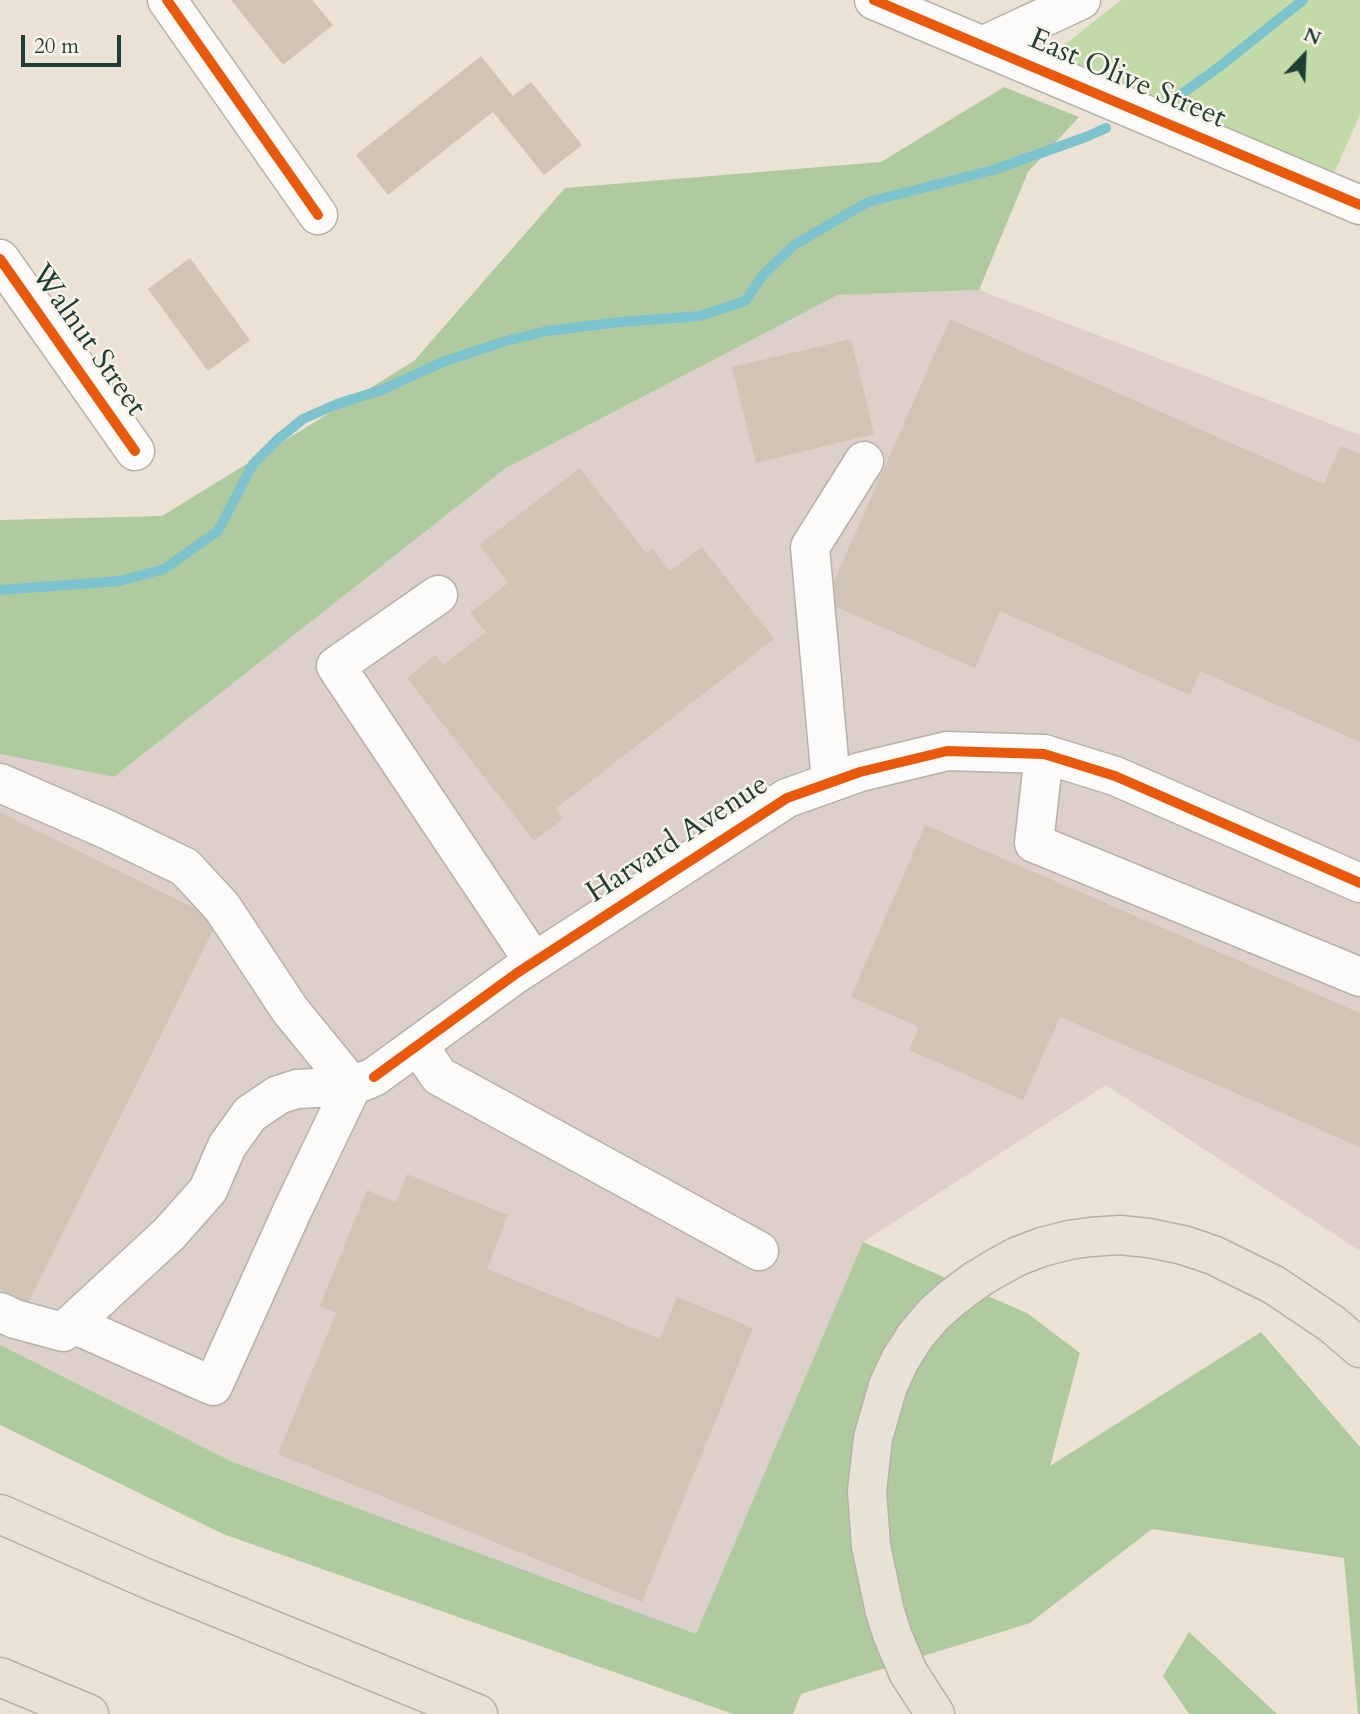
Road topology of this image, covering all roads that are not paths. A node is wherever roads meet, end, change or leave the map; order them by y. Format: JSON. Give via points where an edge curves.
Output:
{"nodes":[{"id":1,"x":167,"y":0,"type":"edge"},
{"id":2,"x":874,"y":0,"type":"edge"},
{"id":3,"x":1080,"y":0,"type":"edge"},
{"id":4,"x":982,"y":46,"type":"junction"},
{"id":5,"x":1360,"y":205,"type":"edge"},
{"id":6,"x":318,"y":215,"type":"dead end"},
{"id":7,"x":0,"y":259,"type":"edge"},
{"id":8,"x":135,"y":451,"type":"dead end"},
{"id":9,"x":864,"y":461,"type":"dead end"},
{"id":10,"x":438,"y":595,"type":"dead end"},
{"id":11,"x":1044,"y":754,"type":"junction"},
{"id":12,"x":831,"y":782,"type":"junction"},
{"id":13,"x":0,"y":783,"type":"edge"},
{"id":14,"x":1360,"y":883,"type":"edge"},
{"id":15,"x":534,"y":962,"type":"junction"},
{"id":16,"x":1360,"y":977,"type":"edge"},
{"id":17,"x":418,"y":1045,"type":"junction"},
{"id":18,"x":363,"y":1082,"type":"junction"},
{"id":19,"x":759,"y":1251,"type":"dead end"},
{"id":20,"x":0,"y":1312,"type":"edge"},
{"id":21,"x":73,"y":1324,"type":"junction"},
{"id":22,"x":1360,"y":1348,"type":"edge"},
{"id":23,"x":0,"y":1514,"type":"edge"},
{"id":24,"x":0,"y":1676,"type":"edge"},
{"id":25,"x":89,"y":1714,"type":"edge"},
{"id":26,"x":478,"y":1714,"type":"edge"},
{"id":27,"x":935,"y":1714,"type":"edge"}],
"edges":[{"from":1,"to":6,"type":"street"},
{"from":2,"to":4,"type":"street","name":"East Olive Street"},
{"from":3,"to":4,"type":"street"},
{"from":4,"to":5,"type":"street","name":"East Olive Street"},
{"from":7,"to":8,"type":"street","name":"Walnut Street"},
{"from":9,"to":12,"type":"street","via":[[810,547]]},
{"from":10,"to":15,"type":"street","via":[[336,666]]},
{"from":11,"to":12,"type":"street","name":"Harvard Avenue","via":[[947,751]]},
{"from":11,"to":14,"type":"street","name":"Harvard Avenue","via":[[1115,776]]},
{"from":11,"to":16,"type":"street","via":[[1034,843]]},
{"from":12,"to":15,"type":"street","name":"Harvard Avenue","via":[[787,798]]},
{"from":13,"to":18,"type":"street","via":[[186,867],[222,907],[290,1010]]},
{"from":15,"to":17,"type":"street","name":"Harvard Avenue"},
{"from":17,"to":18,"type":"street","name":"Harvard Avenue"},
{"from":17,"to":19,"type":"street","via":[[439,1076]]},
{"from":18,"to":21,"type":"street","via":[[297,1089],[278,1095],[250,1114],[227,1146],[208,1190],[169,1234]]},
{"from":18,"to":21,"type":"street","via":[[293,1209],[213,1386]]},
{"from":20,"to":21,"type":"street","via":[[63,1332]]},
{"from":22,"to":27,"type":"highway","via":[[1265,1281],[1213,1255],[1149,1238],[1090,1237],[1042,1247],[996,1268],[952,1298],[916,1335],[888,1386],[873,1438],[867,1491],[871,1546],[885,1612],[908,1672]]},
{"from":23,"to":26,"type":"highway"},
{"from":24,"to":25,"type":"highway"}]}
